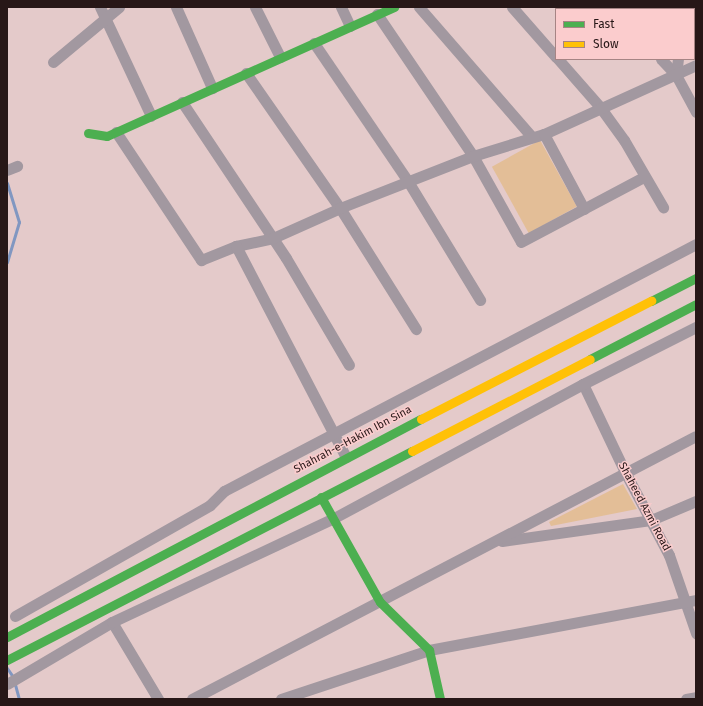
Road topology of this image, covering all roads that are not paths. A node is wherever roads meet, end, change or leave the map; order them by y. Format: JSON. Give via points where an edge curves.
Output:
{"nodes":[{"id":1,"x":100,"y":7,"type":"edge"},
{"id":2,"x":119,"y":7,"type":"edge"},
{"id":3,"x":176,"y":7,"type":"edge"},
{"id":4,"x":255,"y":7,"type":"edge"},
{"id":5,"x":341,"y":7,"type":"edge"},
{"id":6,"x":394,"y":7,"type":"edge"},
{"id":7,"x":419,"y":7,"type":"edge"},
{"id":8,"x":512,"y":7,"type":"edge"},
{"id":9,"x":377,"y":14,"type":"junction"},
{"id":10,"x":105,"y":19,"type":"junction"},
{"id":11,"x":350,"y":26,"type":"junction"},
{"id":12,"x":314,"y":44,"type":"junction"},
{"id":13,"x":555,"y":56,"type":"edge"},
{"id":14,"x":280,"y":57,"type":"junction"},
{"id":15,"x":559,"y":60,"type":"edge"},
{"id":16,"x":662,"y":60,"type":"edge"},
{"id":17,"x":678,"y":60,"type":"edge"},
{"id":18,"x":53,"y":62,"type":"dead end"},
{"id":19,"x":696,"y":65,"type":"edge"},
{"id":20,"x":246,"y":73,"type":"junction"},
{"id":21,"x":676,"y":75,"type":"junction"},
{"id":22,"x":212,"y":88,"type":"junction"},
{"id":23,"x":182,"y":102,"type":"junction"},
{"id":24,"x":600,"y":107,"type":"junction"},
{"id":25,"x":696,"y":112,"type":"edge"},
{"id":26,"x":151,"y":116,"type":"junction"},
{"id":27,"x":116,"y":132,"type":"junction"},
{"id":28,"x":88,"y":133,"type":"dead end"},
{"id":29,"x":544,"y":134,"type":"junction"},
{"id":30,"x":532,"y":137,"type":"junction"},
{"id":31,"x":473,"y":156,"type":"junction"},
{"id":32,"x":644,"y":177,"type":"junction"},
{"id":33,"x":408,"y":183,"type":"junction"},
{"id":34,"x":663,"y":207,"type":"dead end"},
{"id":35,"x":340,"y":208,"type":"junction"},
{"id":36,"x":584,"y":209,"type":"junction"},
{"id":37,"x":273,"y":238,"type":"junction"},
{"id":38,"x":696,"y":244,"type":"edge"},
{"id":39,"x":236,"y":246,"type":"junction"},
{"id":40,"x":696,"y":269,"type":"edge"},
{"id":41,"x":696,"y":278,"type":"edge"},
{"id":42,"x":480,"y":300,"type":"dead end"},
{"id":43,"x":696,"y":304,"type":"edge"},
{"id":44,"x":696,"y":312,"type":"edge"},
{"id":45,"x":615,"y":318,"type":"junction"},
{"id":46,"x":696,"y":327,"type":"edge"},
{"id":47,"x":416,"y":329,"type":"dead end"},
{"id":48,"x":622,"y":343,"type":"junction"},
{"id":49,"x":349,"y":365,"type":"dead end"},
{"id":50,"x":583,"y":384,"type":"junction"},
{"id":51,"x":334,"y":433,"type":"junction"},
{"id":52,"x":696,"y":436,"type":"edge"},
{"id":53,"x":346,"y":457,"type":"junction"},
{"id":54,"x":625,"y":472,"type":"junction"},
{"id":55,"x":321,"y":497,"type":"junction"},
{"id":56,"x":696,"y":501,"type":"edge"},
{"id":57,"x":334,"y":518,"type":"junction"},
{"id":58,"x":650,"y":520,"type":"junction"},
{"id":59,"x":494,"y":543,"type":"junction"},
{"id":60,"x":380,"y":602,"type":"junction"},
{"id":61,"x":691,"y":602,"type":"edge"},
{"id":62,"x":15,"y":616,"type":"dead end"},
{"id":63,"x":112,"y":622,"type":"junction"},
{"id":64,"x":696,"y":633,"type":"edge"},
{"id":65,"x":7,"y":637,"type":"edge"},
{"id":66,"x":429,"y":650,"type":"junction"},
{"id":67,"x":7,"y":660,"type":"edge"},
{"id":68,"x":7,"y":684,"type":"edge"},
{"id":69,"x":696,"y":697,"type":"edge"},
{"id":70,"x":158,"y":699,"type":"edge"},
{"id":71,"x":192,"y":699,"type":"edge"},
{"id":72,"x":281,"y":699,"type":"edge"},
{"id":73,"x":440,"y":699,"type":"edge"},
{"id":74,"x":686,"y":699,"type":"edge"}],
"edges":[{"from":1,"to":10,"type":"street"},
{"from":2,"to":10,"type":"street"},
{"from":3,"to":22,"type":"street"},
{"from":4,"to":14,"type":"street"},
{"from":5,"to":11,"type":"street"},
{"from":6,"to":9,"type":"main road"},
{"from":7,"to":30,"type":"street"},
{"from":8,"to":13,"type":"street"},
{"from":9,"to":11,"type":"main road"},
{"from":9,"to":31,"type":"street"},
{"from":10,"to":18,"type":"street"},
{"from":10,"to":26,"type":"street"},
{"from":11,"to":12,"type":"main road"},
{"from":12,"to":14,"type":"main road"},
{"from":12,"to":33,"type":"street"},
{"from":14,"to":20,"type":"main road"},
{"from":15,"to":24,"type":"street"},
{"from":16,"to":21,"type":"street"},
{"from":17,"to":21,"type":"street"},
{"from":19,"to":21,"type":"street"},
{"from":20,"to":22,"type":"main road"},
{"from":20,"to":35,"type":"street"},
{"from":21,"to":24,"type":"street"},
{"from":21,"to":25,"type":"street"},
{"from":22,"to":23,"type":"main road"},
{"from":23,"to":26,"type":"main road"},
{"from":23,"to":37,"type":"street"},
{"from":24,"to":29,"type":"street"},
{"from":24,"to":32,"type":"street","via":[[624,140]]},
{"from":26,"to":27,"type":"main road"},
{"from":27,"to":28,"type":"main road","via":[[107,136]]},
{"from":27,"to":39,"type":"street","via":[[201,260]]},
{"from":29,"to":30,"type":"street"},
{"from":29,"to":36,"type":"street"},
{"from":30,"to":31,"type":"street"},
{"from":31,"to":33,"type":"street"},
{"from":31,"to":36,"type":"street","via":[[521,242]]},
{"from":32,"to":34,"type":"street"},
{"from":32,"to":36,"type":"street"},
{"from":33,"to":35,"type":"street"},
{"from":33,"to":42,"type":"street"},
{"from":35,"to":37,"type":"street"},
{"from":35,"to":47,"type":"street"},
{"from":37,"to":39,"type":"street"},
{"from":37,"to":49,"type":"street"},
{"from":38,"to":51,"type":"street"},
{"from":39,"to":51,"type":"street"},
{"from":40,"to":45,"type":"main road"},
{"from":41,"to":45,"type":"main road","name":"Shahrah-e-Hakim Ibn Sina"},
{"from":43,"to":48,"type":"main road"},
{"from":44,"to":48,"type":"main road"},
{"from":45,"to":53,"type":"main road","name":"Shahrah-e-Hakim Ibn Sina"},
{"from":46,"to":50,"type":"street"},
{"from":48,"to":55,"type":"main road"},
{"from":50,"to":54,"type":"street","name":"Shaheed Azmi Road"},
{"from":50,"to":57,"type":"street"},
{"from":51,"to":53,"type":"street"},
{"from":51,"to":62,"type":"street","via":[[224,491],[210,505]]},
{"from":52,"to":54,"type":"street"},
{"from":53,"to":65,"type":"main road","name":"Shahrah-e-Hakim Ibn Sina"},
{"from":54,"to":58,"type":"street","name":"Shaheed Azmi Road"},
{"from":54,"to":59,"type":"street"},
{"from":55,"to":57,"type":"main road"},
{"from":55,"to":67,"type":"main road"},
{"from":56,"to":58,"type":"street"},
{"from":57,"to":60,"type":"main road"},
{"from":57,"to":63,"type":"street"},
{"from":58,"to":59,"type":"street"},
{"from":58,"to":61,"type":"street","name":"Shaheed Azmi Road"},
{"from":59,"to":60,"type":"street"},
{"from":60,"to":66,"type":"main road"},
{"from":60,"to":71,"type":"street"},
{"from":61,"to":64,"type":"street","name":"Shaheed Azmi Road"},
{"from":61,"to":66,"type":"street"},
{"from":63,"to":68,"type":"street"},
{"from":63,"to":70,"type":"street"},
{"from":66,"to":72,"type":"street"},
{"from":66,"to":73,"type":"main road"},
{"from":69,"to":74,"type":"street"}]}
